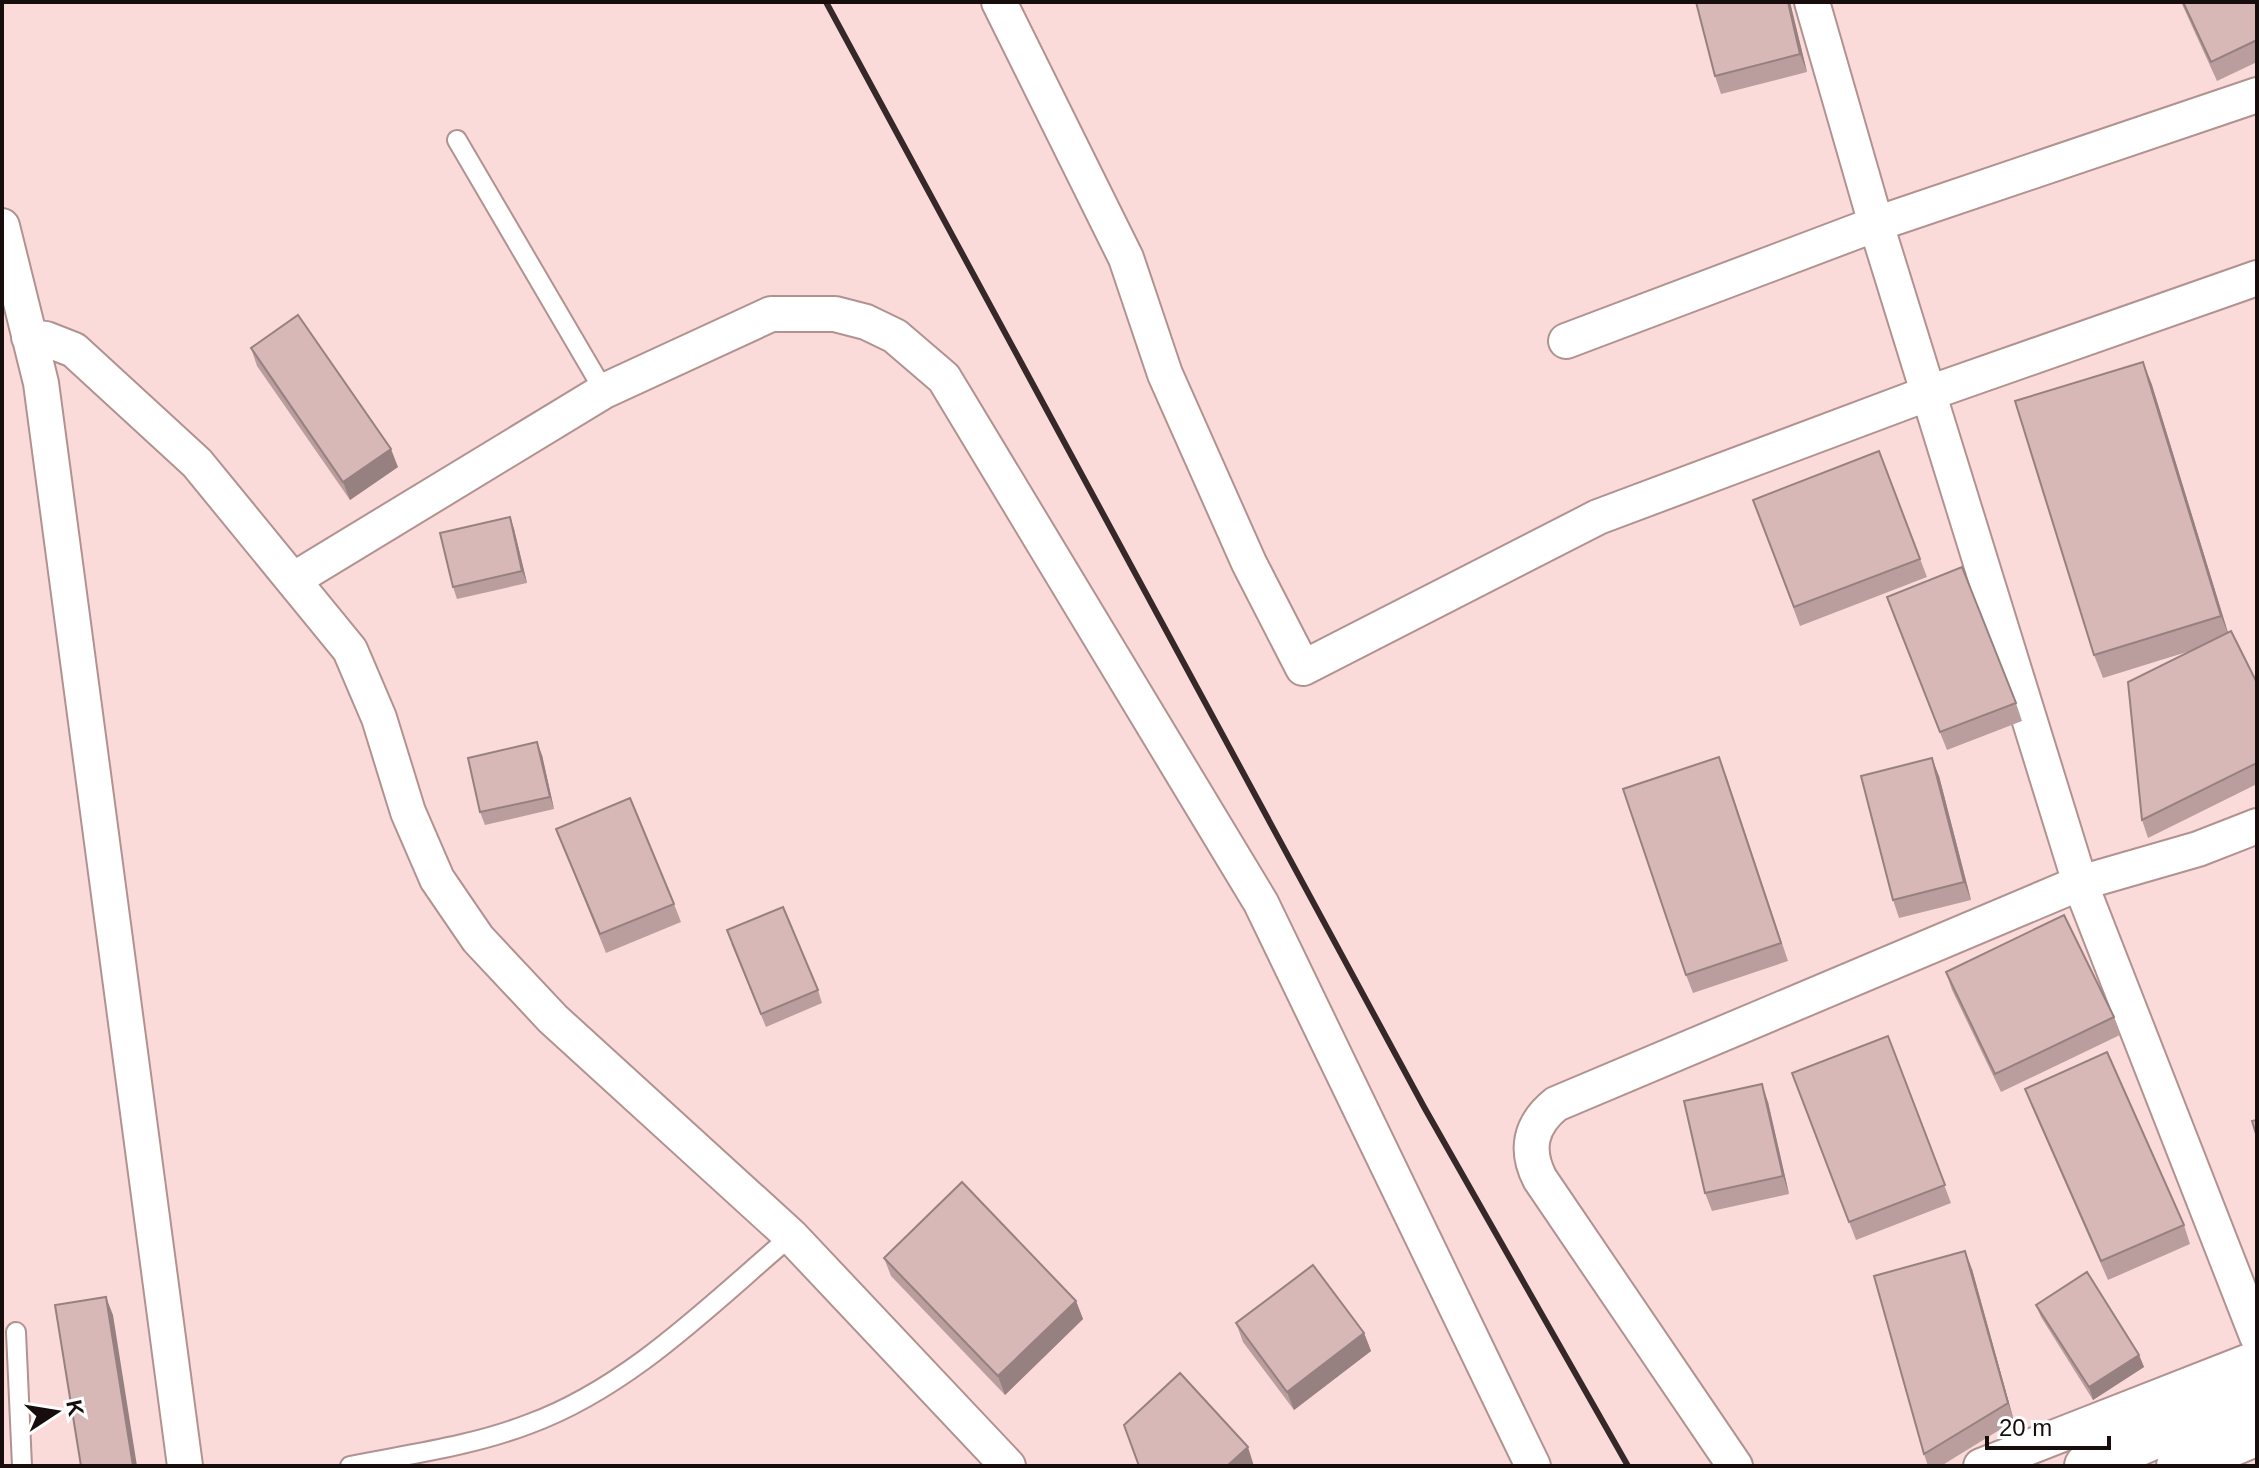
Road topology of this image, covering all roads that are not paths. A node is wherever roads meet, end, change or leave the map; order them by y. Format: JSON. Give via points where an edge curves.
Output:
{"nodes":[{"id":1,"x":999,"y":2,"type":"edge"},
{"id":2,"x":1812,"y":2,"type":"edge"},
{"id":3,"x":2257,"y":95,"type":"edge"},
{"id":4,"x":457,"y":140,"type":"dead end"},
{"id":5,"x":1876,"y":224,"type":"junction"},
{"id":6,"x":2,"y":226,"type":"edge"},
{"id":7,"x":2257,"y":278,"type":"edge"},
{"id":8,"x":29,"y":337,"type":"junction"},
{"id":9,"x":1566,"y":341,"type":"dead end"},
{"id":10,"x":604,"y":391,"type":"junction"},
{"id":11,"x":1929,"y":393,"type":"junction"},
{"id":12,"x":293,"y":580,"type":"junction"},
{"id":13,"x":2257,"y":826,"type":"edge"},
{"id":14,"x":2080,"y":883,"type":"junction"},
{"id":15,"x":791,"y":1236,"type":"junction"},
{"id":16,"x":16,"y":1332,"type":"dead end"},
{"id":17,"x":2257,"y":1336,"type":"edge"},
{"id":18,"x":2257,"y":1358,"type":"edge"},
{"id":19,"x":2257,"y":1391,"type":"edge"},
{"id":20,"x":2257,"y":1433,"type":"edge"},
{"id":21,"x":22,"y":1466,"type":"edge"},
{"id":22,"x":185,"y":1466,"type":"edge"},
{"id":23,"x":350,"y":1466,"type":"edge"},
{"id":24,"x":1008,"y":1466,"type":"edge"},
{"id":25,"x":1533,"y":1466,"type":"edge"},
{"id":26,"x":1735,"y":1466,"type":"edge"},
{"id":27,"x":1981,"y":1466,"type":"edge"},
{"id":28,"x":2087,"y":1466,"type":"edge"},
{"id":29,"x":2179,"y":1466,"type":"edge"}],
"edges":[{"from":1,"to":11,"type":"street","via":[[1126,258],[1165,374],[1249,563],[1303,668],[1598,517]]},
{"from":2,"to":5,"type":"street"},
{"from":3,"to":5,"type":"street"},
{"from":4,"to":10,"type":"lane"},
{"from":5,"to":9,"type":"street"},
{"from":5,"to":11,"type":"street"},
{"from":6,"to":8,"type":"street"},
{"from":7,"to":11,"type":"street"},
{"from":8,"to":12,"type":"street","via":[[74,350],[197,463]]},
{"from":8,"to":22,"type":"street","via":[[41,383]]},
{"from":10,"to":12,"type":"street"},
{"from":10,"to":25,"type":"street","via":[[771,314],[802,311],[835,314],[895,336],[944,378],[1261,903]]},
{"from":11,"to":14,"type":"street"},
{"from":12,"to":15,"type":"street","via":[[350,650],[437,879],[478,939],[553,1019]]},
{"from":13,"to":14,"type":"street"},
{"from":14,"to":17,"type":"street"},
{"from":14,"to":26,"type":"street","via":[[1556,1104],[1538,1123],[1530,1151],[1540,1179]]},
{"from":15,"to":23,"type":"lane","via":[[666,1342],[584,1400],[491,1437]]},
{"from":15,"to":24,"type":"street"},
{"from":16,"to":21,"type":"lane"},
{"from":18,"to":27,"type":"street"},
{"from":19,"to":28,"type":"main road"},
{"from":20,"to":29,"type":"main road"}]}
